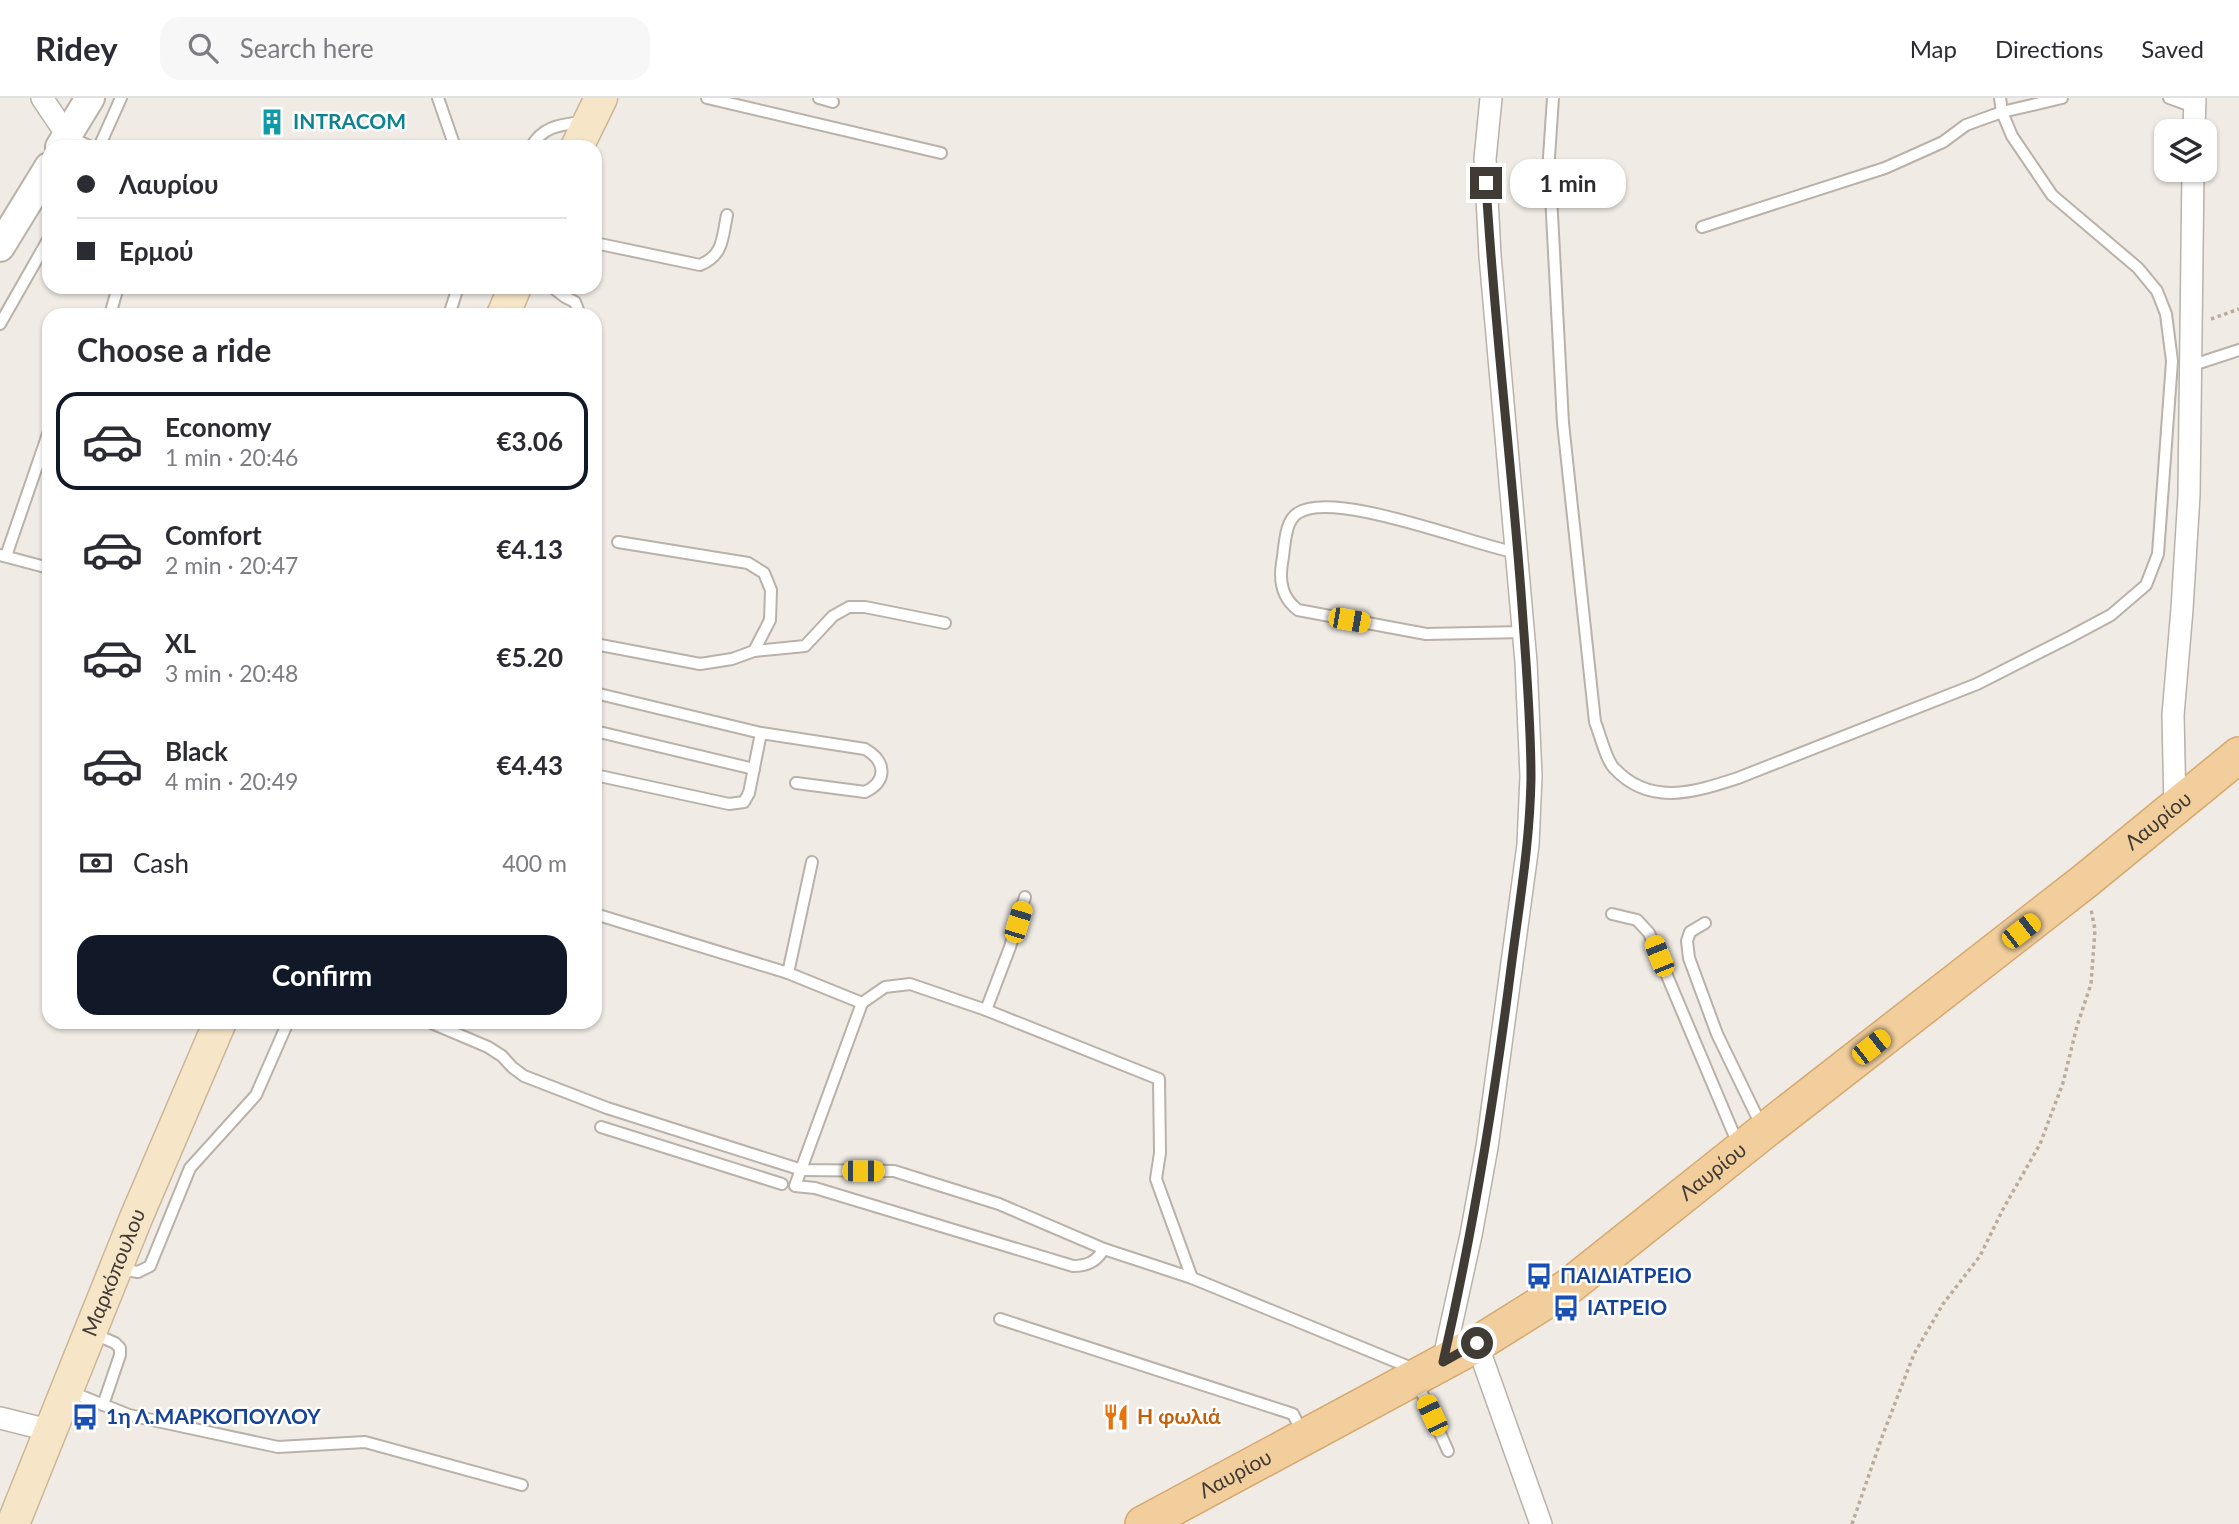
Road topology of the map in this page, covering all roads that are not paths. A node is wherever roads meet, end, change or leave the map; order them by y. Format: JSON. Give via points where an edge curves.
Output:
{"nodes":[{"id":1,"x":42,"y":98,"type":"edge"},
{"id":2,"x":90,"y":98,"type":"edge"},
{"id":3,"x":121,"y":98,"type":"edge"},
{"id":4,"x":438,"y":98,"type":"edge"},
{"id":5,"x":707,"y":98,"type":"edge"},
{"id":6,"x":819,"y":98,"type":"edge"},
{"id":7,"x":1491,"y":98,"type":"edge"},
{"id":8,"x":1553,"y":98,"type":"edge"},
{"id":9,"x":2000,"y":98,"type":"edge"},
{"id":10,"x":2062,"y":98,"type":"edge"},
{"id":11,"x":2169,"y":98,"type":"edge"},
{"id":12,"x":833,"y":102,"type":"dead end"},
{"id":13,"x":2195,"y":102,"type":"edge"},
{"id":14,"x":2002,"y":111,"type":"junction"},
{"id":15,"x":589,"y":122,"type":"edge"},
{"id":16,"x":71,"y":140,"type":"edge"},
{"id":17,"x":74,"y":140,"type":"edge"},
{"id":18,"x":102,"y":140,"type":"edge"},
{"id":19,"x":453,"y":140,"type":"edge"},
{"id":20,"x":535,"y":140,"type":"edge"},
{"id":21,"x":941,"y":153,"type":"dead end"},
{"id":22,"x":42,"y":178,"type":"edge"},
{"id":23,"x":2193,"y":182,"type":"edge"},
{"id":24,"x":727,"y":215,"type":"dead end"},
{"id":25,"x":1702,"y":227,"type":"dead end"},
{"id":26,"x":602,"y":244,"type":"edge"},
{"id":27,"x":0,"y":247,"type":"edge"},
{"id":28,"x":42,"y":250,"type":"edge"},
{"id":29,"x":561,"y":294,"type":"edge"},
{"id":30,"x":577,"y":308,"type":"edge"},
{"id":31,"x":0,"y":324,"type":"edge"},
{"id":32,"x":2239,"y":349,"type":"edge"},
{"id":33,"x":2190,"y":366,"type":"junction"},
{"id":34,"x":42,"y":458,"type":"edge"},
{"id":35,"x":618,"y":542,"type":"dead end"},
{"id":36,"x":1518,"y":553,"type":"junction"},
{"id":37,"x":3,"y":556,"type":"edge"},
{"id":38,"x":42,"y":566,"type":"edge"},
{"id":39,"x":945,"y":623,"type":"dead end"},
{"id":40,"x":1524,"y":632,"type":"junction"},
{"id":41,"x":602,"y":645,"type":"edge"},
{"id":42,"x":754,"y":651,"type":"junction"},
{"id":43,"x":602,"y":695,"type":"edge"},
{"id":44,"x":602,"y":733,"type":"edge"},
{"id":45,"x":761,"y":733,"type":"junction"},
{"id":46,"x":2239,"y":755,"type":"edge"},
{"id":47,"x":754,"y":769,"type":"junction"},
{"id":48,"x":602,"y":777,"type":"edge"},
{"id":49,"x":796,"y":783,"type":"dead end"},
{"id":50,"x":2175,"y":807,"type":"junction"},
{"id":51,"x":812,"y":862,"type":"dead end"},
{"id":52,"x":1026,"y":898,"type":"dead end"},
{"id":53,"x":1612,"y":914,"type":"dead end"},
{"id":54,"x":602,"y":916,"type":"edge"},
{"id":55,"x":1705,"y":923,"type":"dead end"},
{"id":56,"x":788,"y":973,"type":"junction"},
{"id":57,"x":862,"y":1003,"type":"junction"},
{"id":58,"x":986,"y":1010,"type":"junction"},
{"id":59,"x":218,"y":1029,"type":"edge"},
{"id":60,"x":285,"y":1029,"type":"edge"},
{"id":61,"x":446,"y":1029,"type":"edge"},
{"id":62,"x":601,"y":1127,"type":"dead end"},
{"id":63,"x":680,"y":1131,"type":"junction"},
{"id":64,"x":1753,"y":1140,"type":"junction"},
{"id":65,"x":674,"y":1151,"type":"junction"},
{"id":66,"x":802,"y":1170,"type":"junction"},
{"id":67,"x":167,"y":1184,"type":"junction"},
{"id":68,"x":782,"y":1184,"type":"dead end"},
{"id":69,"x":1104,"y":1249,"type":"junction"},
{"id":70,"x":1192,"y":1278,"type":"junction"},
{"id":71,"x":1000,"y":1319,"type":"dead end"},
{"id":72,"x":91,"y":1333,"type":"junction"},
{"id":73,"x":1477,"y":1343,"type":"junction"},
{"id":74,"x":1427,"y":1371,"type":"junction"},
{"id":75,"x":68,"y":1391,"type":"junction"},
{"id":76,"x":103,"y":1405,"type":"junction"},
{"id":77,"x":0,"y":1418,"type":"edge"},
{"id":78,"x":52,"y":1431,"type":"junction"},
{"id":79,"x":1304,"y":1437,"type":"junction"},
{"id":80,"x":1448,"y":1451,"type":"dead end"},
{"id":81,"x":522,"y":1485,"type":"dead end"},
{"id":82,"x":9,"y":1520,"type":"edge"},
{"id":83,"x":1143,"y":1524,"type":"edge"},
{"id":84,"x":1541,"y":1524,"type":"edge"}],
"edges":[{"from":1,"to":16,"type":"street"},
{"from":2,"to":17,"type":"street"},
{"from":3,"to":18,"type":"lane"},
{"from":4,"to":19,"type":"lane"},
{"from":5,"to":21,"type":"lane"},
{"from":6,"to":12,"type":"lane"},
{"from":7,"to":36,"type":"street","via":[[1485,159]]},
{"from":8,"to":14,"type":"lane","via":[[1549,157],[1563,423],[1595,722],[1612,767],[1634,784],[1667,794],[1699,791],[1738,778],[1977,684],[2111,615],[2146,585],[2158,554],[2172,361],[2166,314],[2157,291],[2138,268],[2052,195],[2012,136]]},
{"from":9,"to":14,"type":"lane"},
{"from":10,"to":14,"type":"lane"},
{"from":11,"to":13,"type":"lane"},
{"from":14,"to":25,"type":"lane","via":[[1885,168]]},
{"from":15,"to":20,"type":"lane","via":[[555,126]]},
{"from":22,"to":27,"type":"street"},
{"from":23,"to":33,"type":"street"},
{"from":24,"to":26,"type":"lane","via":[[719,249],[713,260],[700,265]]},
{"from":28,"to":31,"type":"lane"},
{"from":29,"to":30,"type":"lane"},
{"from":32,"to":33,"type":"lane"},
{"from":33,"to":50,"type":"street","via":[[2189,495],[2173,715]]},
{"from":34,"to":37,"type":"lane"},
{"from":35,"to":42,"type":"lane","via":[[748,563],[764,573],[771,590],[770,620]]},
{"from":36,"to":40,"type":"street"},
{"from":36,"to":40,"type":"lane","via":[[1384,515],[1311,507],[1290,521],[1279,578],[1289,603],[1298,610],[1426,634]]},
{"from":37,"to":38,"type":"lane"},
{"from":39,"to":42,"type":"lane","via":[[849,607],[805,646]]},
{"from":40,"to":74,"type":"street","via":[[1531,776],[1528,845],[1471,1235]]},
{"from":41,"to":42,"type":"lane","via":[[700,664]]},
{"from":43,"to":45,"type":"lane"},
{"from":44,"to":47,"type":"lane"},
{"from":45,"to":47,"type":"lane"},
{"from":45,"to":49,"type":"lane","via":[[865,749],[880,762],[882,774],[874,788],[865,792]]},
{"from":46,"to":50,"type":"main road","name":"Λαυρίου"},
{"from":47,"to":48,"type":"lane","via":[[744,802],[729,804]]},
{"from":50,"to":64,"type":"main road","name":"Λαυρίου"},
{"from":51,"to":56,"type":"lane"},
{"from":52,"to":58,"type":"lane"},
{"from":53,"to":64,"type":"lane","via":[[1637,920],[1649,933]]},
{"from":54,"to":56,"type":"lane"},
{"from":55,"to":64,"type":"lane","via":[[1690,932],[1689,958]]},
{"from":56,"to":57,"type":"lane"},
{"from":57,"to":58,"type":"lane","via":[[885,987],[909,984]]},
{"from":57,"to":66,"type":"lane"},
{"from":58,"to":70,"type":"lane","via":[[1159,1079],[1156,1179]]},
{"from":59,"to":67,"type":"main road","name":"Μαρκόπουλου"},
{"from":60,"to":67,"type":"lane","via":[[256,1095],[190,1168]]},
{"from":61,"to":63,"type":"lane","via":[[488,1047],[524,1076]]},
{"from":62,"to":65,"type":"lane"},
{"from":63,"to":65,"type":"lane"},
{"from":63,"to":66,"type":"lane"},
{"from":64,"to":73,"type":"main road","name":"Λαυρίου","via":[[1567,1287]]},
{"from":65,"to":68,"type":"lane"},
{"from":66,"to":69,"type":"lane","via":[[894,1171],[999,1204]]},
{"from":66,"to":69,"type":"lane","via":[[795,1186],[815,1188],[1073,1266],[1094,1262]]},
{"from":67,"to":72,"type":"main road","name":"Μαρκόπουλου","via":[[117,1268]]},
{"from":69,"to":70,"type":"lane"},
{"from":70,"to":74,"type":"lane"},
{"from":71,"to":79,"type":"lane","via":[[1293,1414]]},
{"from":72,"to":75,"type":"main road","name":"Μαρκόπουλου"},
{"from":72,"to":76,"type":"lane","via":[[120,1348]]},
{"from":73,"to":74,"type":"main road","name":"Λαυρίου"},
{"from":73,"to":84,"type":"street"},
{"from":74,"to":79,"type":"main road","name":"Λαυρίου"},
{"from":74,"to":80,"type":"lane"},
{"from":75,"to":76,"type":"lane"},
{"from":75,"to":78,"type":"main road","name":"Μαρκόπουλου"},
{"from":76,"to":81,"type":"lane","via":[[129,1415],[278,1447],[365,1442]]},
{"from":77,"to":78,"type":"street"},
{"from":78,"to":82,"type":"main road","name":"Μαρκόπουλου"},
{"from":79,"to":83,"type":"main road","name":"Λαυρίου"}]}
